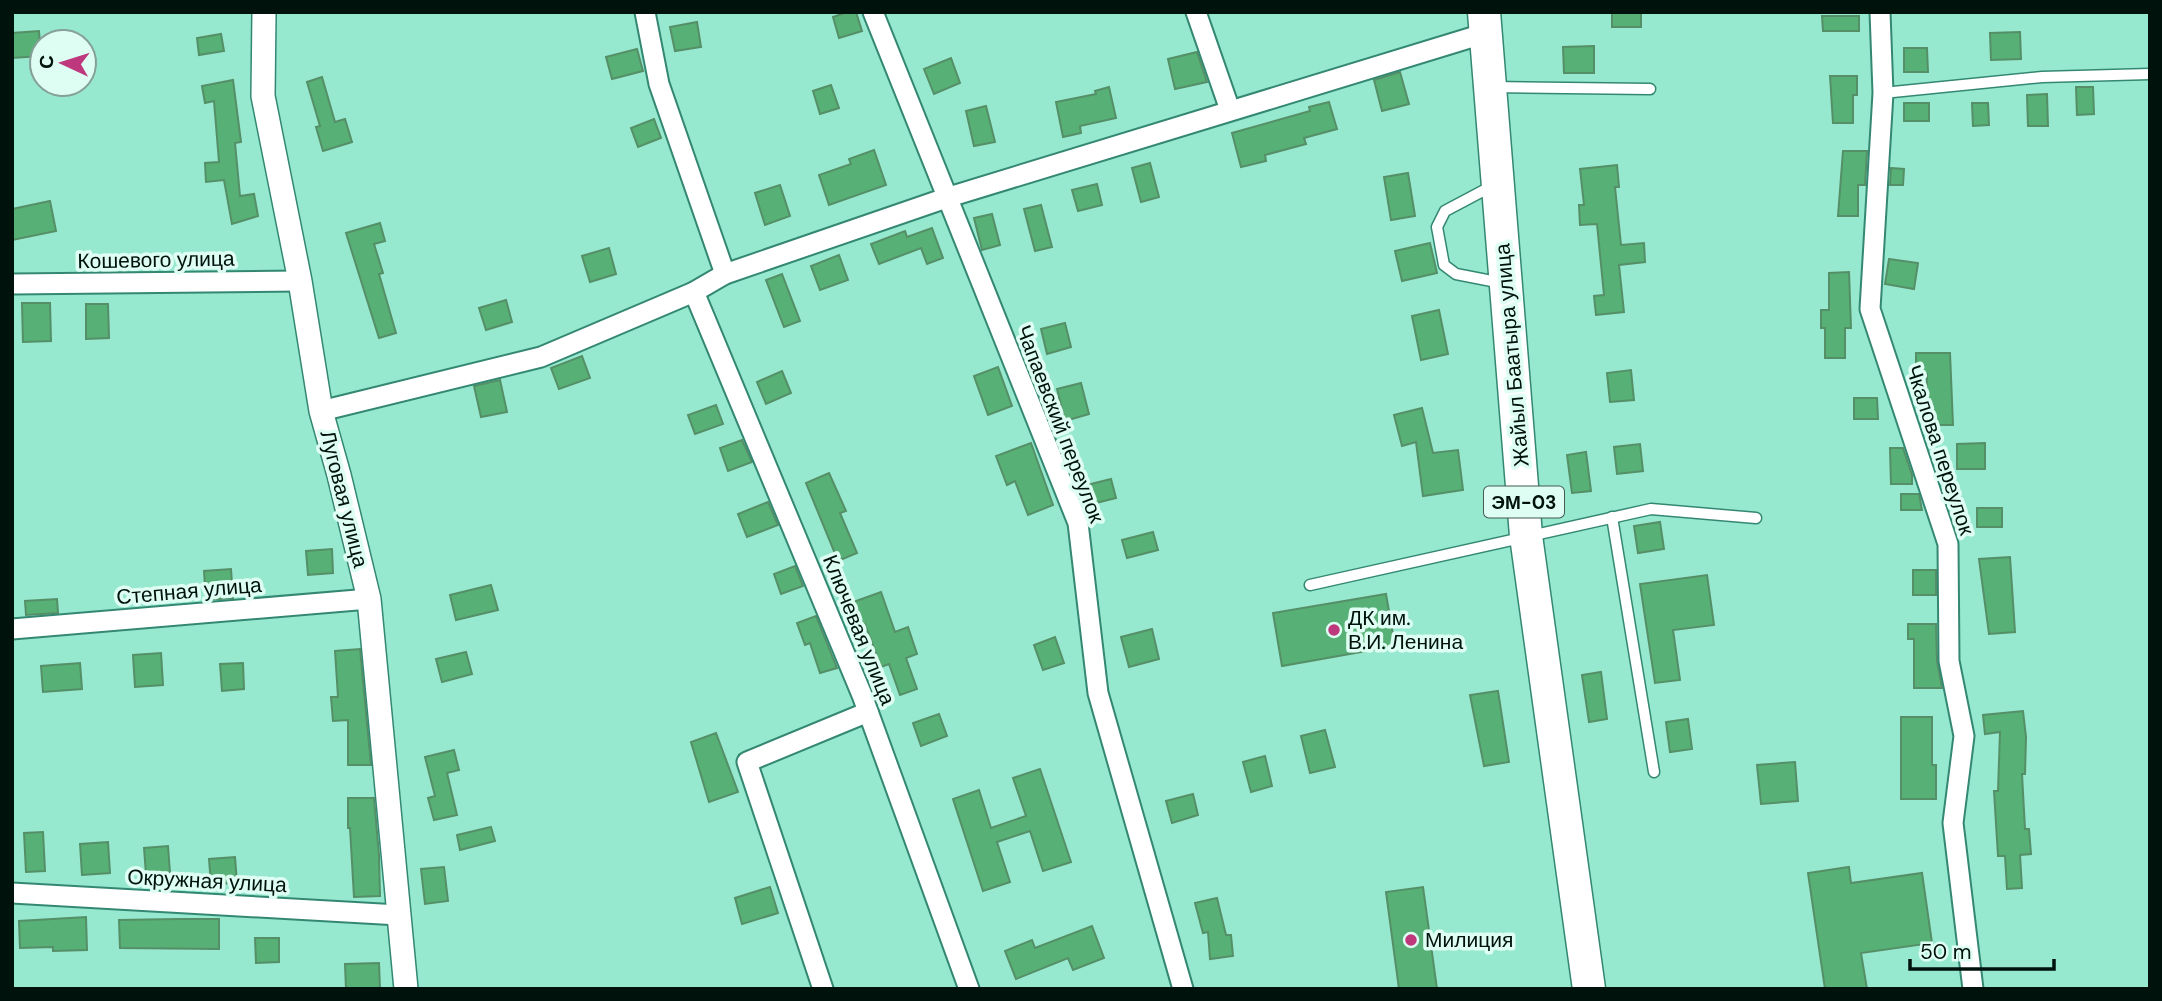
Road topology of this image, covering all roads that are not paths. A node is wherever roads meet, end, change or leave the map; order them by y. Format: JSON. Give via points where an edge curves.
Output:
{"nodes":[{"id":1,"x":264,"y":12,"type":"edge"},
{"id":2,"x":646,"y":12,"type":"edge"},
{"id":3,"x":873,"y":12,"type":"edge"},
{"id":4,"x":1196,"y":12,"type":"edge"},
{"id":5,"x":1880,"y":12,"type":"edge"},
{"id":6,"x":1485,"y":23,"type":"edge"},
{"id":7,"x":2150,"y":74,"type":"edge"},
{"id":8,"x":1490,"y":87,"type":"junction"},
{"id":9,"x":1650,"y":89,"type":"dead end"},
{"id":10,"x":1883,"y":93,"type":"junction"},
{"id":11,"x":1230,"y":110,"type":"junction"},
{"id":12,"x":1498,"y":183,"type":"junction"},
{"id":13,"x":948,"y":197,"type":"junction"},
{"id":14,"x":725,"y":274,"type":"junction"},
{"id":15,"x":300,"y":281,"type":"junction"},
{"id":16,"x":12,"y":284,"type":"edge"},
{"id":17,"x":1506,"y":284,"type":"junction"},
{"id":18,"x":694,"y":292,"type":"junction"},
{"id":19,"x":321,"y":411,"type":"junction"},
{"id":20,"x":1612,"y":517,"type":"junction"},
{"id":21,"x":1756,"y":518,"type":"dead end"},
{"id":22,"x":1526,"y":536,"type":"junction"},
{"id":23,"x":1310,"y":585,"type":"dead end"},
{"id":24,"x":369,"y":599,"type":"junction"},
{"id":25,"x":12,"y":629,"type":"edge"},
{"id":26,"x":868,"y":712,"type":"junction"},
{"id":27,"x":1654,"y":772,"type":"dead end"},
{"id":28,"x":12,"y":893,"type":"edge"},
{"id":29,"x":398,"y":915,"type":"junction"},
{"id":30,"x":406,"y":989,"type":"edge"},
{"id":31,"x":823,"y":989,"type":"edge"},
{"id":32,"x":970,"y":989,"type":"edge"},
{"id":33,"x":1183,"y":989,"type":"edge"},
{"id":34,"x":1589,"y":989,"type":"edge"},
{"id":35,"x":1973,"y":989,"type":"edge"}],
"edges":[{"from":1,"to":15,"type":"street","name":"Луговая улица","via":[[263,96]]},
{"from":2,"to":14,"type":"street","via":[[659,84]]},
{"from":3,"to":13,"type":"street","name":"Чапаевский переулок"},
{"from":4,"to":11,"type":"street"},
{"from":5,"to":10,"type":"street","name":"Чкалова переулок"},
{"from":6,"to":8,"type":"highway","name":"Жайыл Баатыра улица","number":"ЭМ-03"},
{"from":6,"to":11,"type":"street"},
{"from":7,"to":10,"type":"lane","via":[[2042,77]]},
{"from":8,"to":9,"type":"lane"},
{"from":8,"to":12,"type":"highway","name":"Жайыл Баатыра улица","number":"ЭМ-03"},
{"from":10,"to":35,"type":"street","name":"Чкалова переулок","via":[[1870,309],[1948,544],[1949,661],[1964,736],[1953,823]]},
{"from":11,"to":13,"type":"street"},
{"from":12,"to":17,"type":"highway","name":"Жайыл Баатыра улица","number":"ЭМ-03"},
{"from":12,"to":17,"type":"lane","via":[[1445,211],[1437,227],[1444,265],[1456,274]]},
{"from":13,"to":14,"type":"street"},
{"from":13,"to":33,"type":"street","name":"Чапаевский переулок","via":[[1078,523],[1098,693]]},
{"from":14,"to":18,"type":"street"},
{"from":15,"to":16,"type":"street","name":"Кошевого улица"},
{"from":15,"to":19,"type":"street","name":"Луговая улица"},
{"from":17,"to":22,"type":"highway","name":"Жайыл Баатыра улица","number":"ЭМ-03"},
{"from":18,"to":19,"type":"street","via":[[541,357]]},
{"from":18,"to":26,"type":"street","name":"Ключевая улица"},
{"from":19,"to":24,"type":"street","name":"Луговая улица"},
{"from":20,"to":21,"type":"lane","via":[[1651,509]]},
{"from":20,"to":22,"type":"lane"},
{"from":20,"to":27,"type":"lane"},
{"from":22,"to":23,"type":"lane"},
{"from":22,"to":34,"type":"highway","name":"Жайыл Баатыра улица","number":"ЭМ-03"},
{"from":24,"to":25,"type":"street","name":"Степная улица"},
{"from":24,"to":29,"type":"street","name":"Луговая улица"},
{"from":26,"to":31,"type":"street","via":[[747,762]]},
{"from":26,"to":32,"type":"street","name":"Ключевая улица"},
{"from":28,"to":29,"type":"street","name":"Окружная улица"},
{"from":29,"to":30,"type":"street","name":"Луговая улица"}]}
